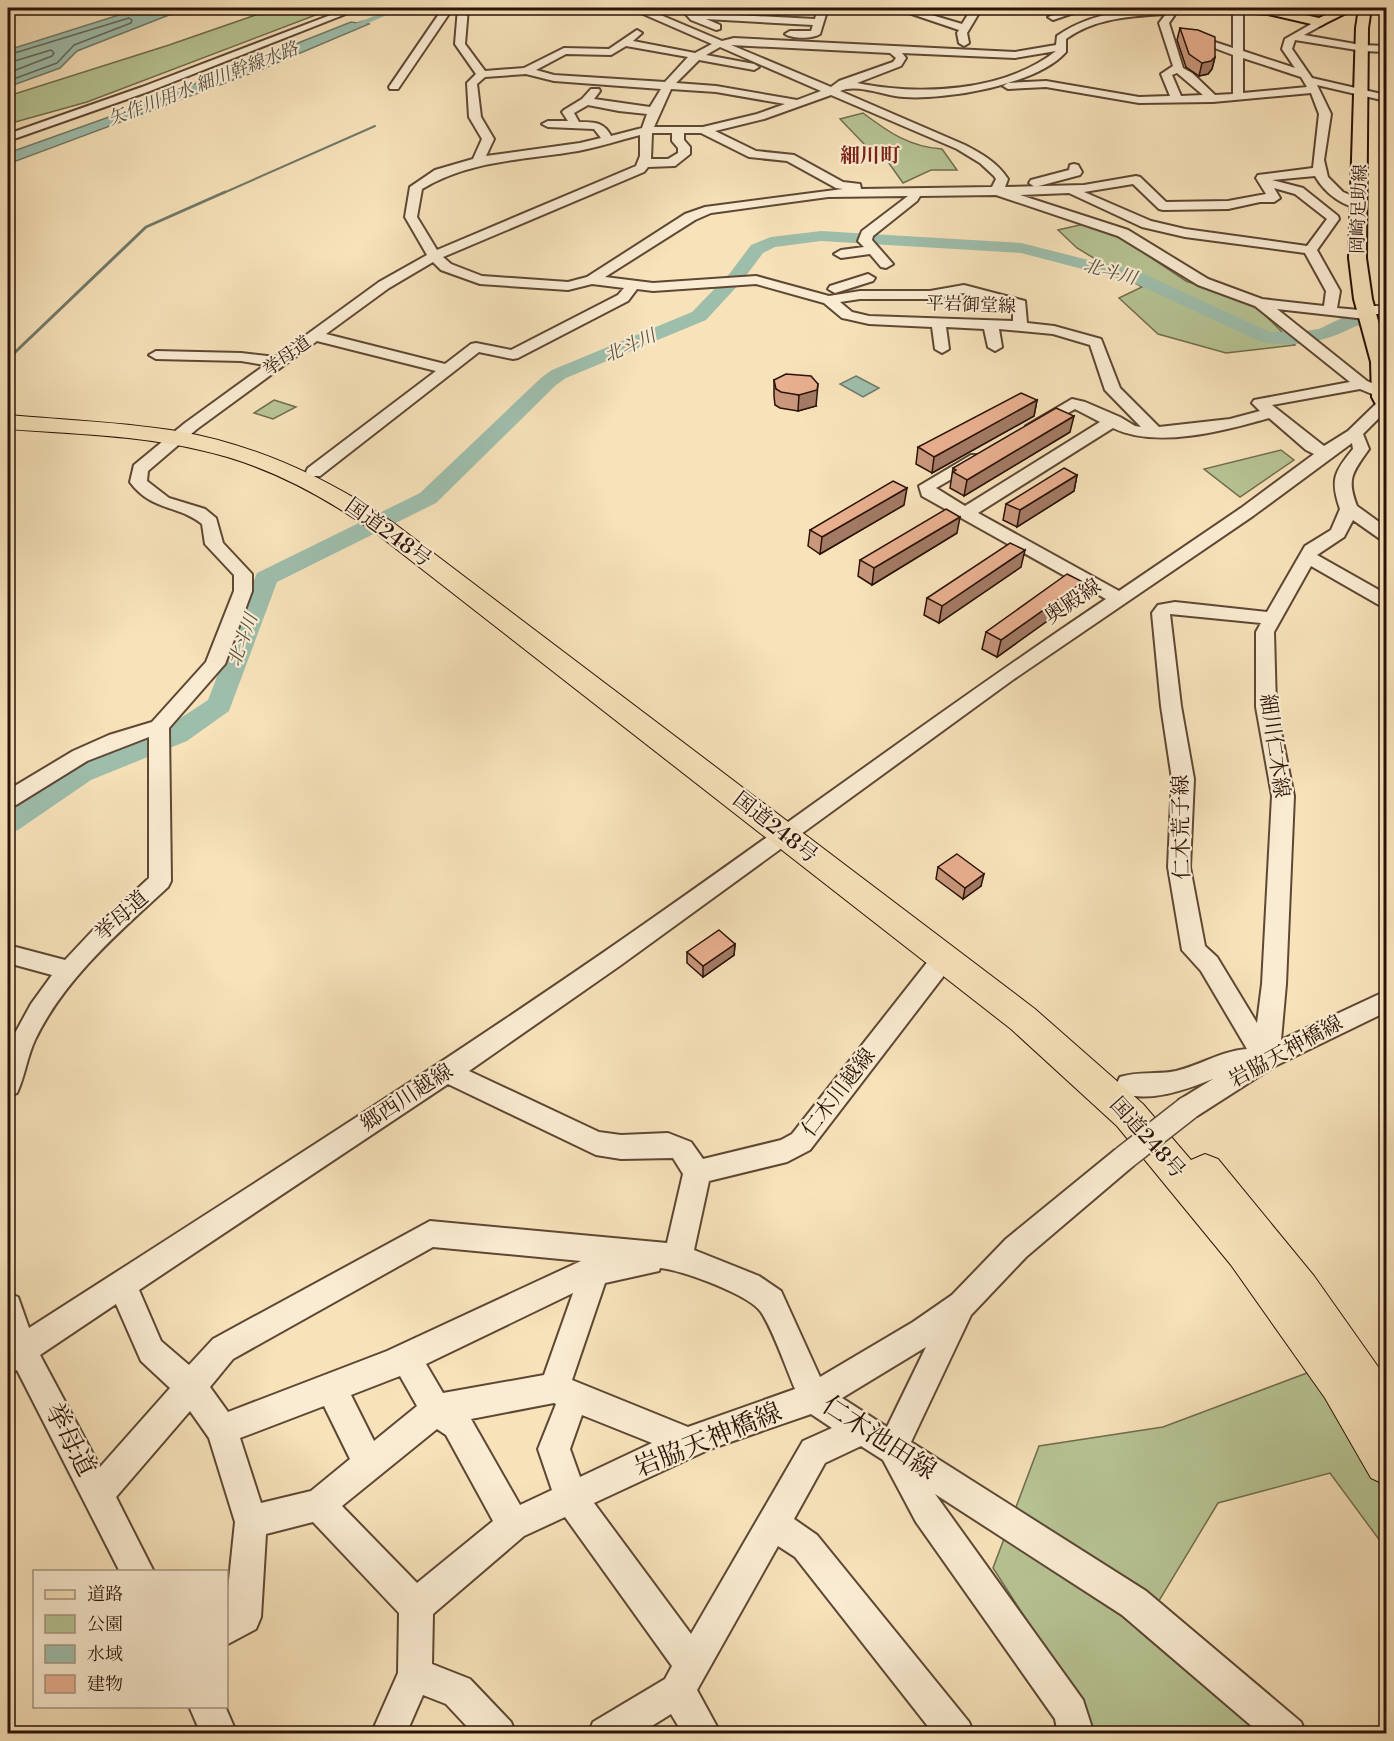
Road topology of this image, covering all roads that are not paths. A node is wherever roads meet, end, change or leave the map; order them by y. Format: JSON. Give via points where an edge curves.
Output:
{"nodes":[{"id":1,"x":356,"y":8,"type":"edge"},
{"id":2,"x":448,"y":8,"type":"edge"},
{"id":3,"x":464,"y":8,"type":"edge"},
{"id":4,"x":657,"y":8,"type":"edge"},
{"id":5,"x":822,"y":8,"type":"edge"},
{"id":6,"x":899,"y":8,"type":"edge"},
{"id":7,"x":977,"y":8,"type":"edge"},
{"id":8,"x":1083,"y":8,"type":"edge"},
{"id":9,"x":1102,"y":8,"type":"edge"},
{"id":10,"x":1238,"y":8,"type":"edge"},
{"id":11,"x":1263,"y":8,"type":"edge"},
{"id":12,"x":1350,"y":8,"type":"edge"},
{"id":13,"x":1365,"y":8,"type":"edge"},
{"id":14,"x":641,"y":9,"type":"edge"},
{"id":15,"x":787,"y":9,"type":"edge"},
{"id":16,"x":1151,"y":10,"type":"edge"},
{"id":17,"x":1173,"y":10,"type":"junction"},
{"id":18,"x":689,"y":12,"type":"edge"},
{"id":19,"x":1123,"y":15,"type":"junction"},
{"id":20,"x":1053,"y":17,"type":"dead end"},
{"id":21,"x":783,"y":20,"type":"junction"},
{"id":22,"x":818,"y":22,"type":"junction"},
{"id":23,"x":1320,"y":22,"type":"junction"},
{"id":24,"x":964,"y":28,"type":"junction"},
{"id":25,"x":1294,"y":37,"type":"junction"},
{"id":26,"x":1193,"y":38,"type":"edge"},
{"id":27,"x":624,"y":42,"type":"junction"},
{"id":28,"x":721,"y":43,"type":"junction"},
{"id":29,"x":1060,"y":47,"type":"junction"},
{"id":30,"x":1363,"y":47,"type":"junction"},
{"id":31,"x":1386,"y":49,"type":"edge"},
{"id":32,"x":892,"y":50,"type":"junction"},
{"id":33,"x":1237,"y":51,"type":"junction"},
{"id":34,"x":967,"y":53,"type":"junction"},
{"id":35,"x":694,"y":56,"type":"junction"},
{"id":36,"x":1177,"y":69,"type":"junction"},
{"id":37,"x":526,"y":71,"type":"junction"},
{"id":38,"x":482,"y":74,"type":"junction"},
{"id":39,"x":790,"y":74,"type":"junction"},
{"id":40,"x":608,"y":80,"type":"junction"},
{"id":41,"x":1307,"y":82,"type":"junction"},
{"id":42,"x":846,"y":84,"type":"junction"},
{"id":43,"x":667,"y":86,"type":"junction"},
{"id":44,"x":394,"y":87,"type":"dead end"},
{"id":45,"x":953,"y":90,"type":"junction"},
{"id":46,"x":832,"y":92,"type":"junction"},
{"id":47,"x":1362,"y":93,"type":"junction"},
{"id":48,"x":1238,"y":97,"type":"junction"},
{"id":49,"x":1386,"y":98,"type":"edge"},
{"id":50,"x":1213,"y":99,"type":"junction"},
{"id":51,"x":1177,"y":100,"type":"junction"},
{"id":52,"x":586,"y":101,"type":"junction"},
{"id":53,"x":798,"y":104,"type":"junction"},
{"id":54,"x":655,"y":111,"type":"junction"},
{"id":55,"x":548,"y":124,"type":"dead end"},
{"id":56,"x":575,"y":124,"type":"junction"},
{"id":57,"x":647,"y":130,"type":"junction"},
{"id":58,"x":678,"y":130,"type":"junction"},
{"id":59,"x":703,"y":130,"type":"junction"},
{"id":60,"x":8,"y":138,"type":"edge"},
{"id":61,"x":550,"y":138,"type":"dead end"},
{"id":62,"x":605,"y":139,"type":"junction"},
{"id":63,"x":508,"y":147,"type":"dead end"},
{"id":64,"x":498,"y":159,"type":"junction"},
{"id":65,"x":478,"y":161,"type":"junction"},
{"id":66,"x":645,"y":164,"type":"junction"},
{"id":67,"x":1074,"y":168,"type":"dead end"},
{"id":68,"x":1319,"y":172,"type":"junction"},
{"id":69,"x":1264,"y":182,"type":"junction"},
{"id":70,"x":917,"y":191,"type":"junction"},
{"id":71,"x":1002,"y":191,"type":"junction"},
{"id":72,"x":1071,"y":191,"type":"junction"},
{"id":73,"x":1360,"y":204,"type":"junction"},
{"id":74,"x":869,"y":242,"type":"junction"},
{"id":75,"x":1310,"y":250,"type":"junction"},
{"id":76,"x":841,"y":254,"type":"dead end"},
{"id":77,"x":434,"y":256,"type":"junction"},
{"id":78,"x":886,"y":264,"type":"dead end"},
{"id":79,"x":868,"y":278,"type":"dead end"},
{"id":80,"x":592,"y":280,"type":"junction"},
{"id":81,"x":632,"y":286,"type":"junction"},
{"id":82,"x":823,"y":297,"type":"junction"},
{"id":83,"x":1260,"y":303,"type":"junction"},
{"id":84,"x":1330,"y":310,"type":"junction"},
{"id":85,"x":1386,"y":310,"type":"edge"},
{"id":86,"x":1367,"y":316,"type":"junction"},
{"id":87,"x":939,"y":324,"type":"junction"},
{"id":88,"x":991,"y":325,"type":"junction"},
{"id":89,"x":1020,"y":326,"type":"junction"},
{"id":90,"x":314,"y":336,"type":"junction"},
{"id":91,"x":1381,"y":344,"type":"edge"},
{"id":92,"x":995,"y":347,"type":"dead end"},
{"id":93,"x":942,"y":349,"type":"dead end"},
{"id":94,"x":156,"y":355,"type":"dead end"},
{"id":95,"x":279,"y":362,"type":"junction"},
{"id":96,"x":447,"y":369,"type":"junction"},
{"id":97,"x":1362,"y":384,"type":"junction"},
{"id":98,"x":1385,"y":401,"type":"edge"},
{"id":99,"x":1270,"y":413,"type":"junction"},
{"id":100,"x":8,"y":414,"type":"edge"},
{"id":101,"x":1114,"y":420,"type":"junction"},
{"id":102,"x":8,"y":422,"type":"edge"},
{"id":103,"x":1155,"y":432,"type":"junction"},
{"id":104,"x":1020,"y":434,"type":"edge"},
{"id":105,"x":1354,"y":434,"type":"junction"},
{"id":106,"x":180,"y":435,"type":"junction"},
{"id":107,"x":989,"y":451,"type":"edge"},
{"id":108,"x":1325,"y":453,"type":"junction"},
{"id":109,"x":314,"y":472,"type":"junction"},
{"id":110,"x":1349,"y":509,"type":"junction"},
{"id":111,"x":967,"y":513,"type":"junction"},
{"id":112,"x":384,"y":520,"type":"junction"},
{"id":113,"x":1386,"y":536,"type":"edge"},
{"id":114,"x":1308,"y":557,"type":"junction"},
{"id":115,"x":1120,"y":599,"type":"junction"},
{"id":116,"x":1386,"y":601,"type":"edge"},
{"id":117,"x":1271,"y":618,"type":"junction"},
{"id":118,"x":159,"y":727,"type":"junction"},
{"id":119,"x":8,"y":800,"type":"edge"},
{"id":120,"x":792,"y":831,"type":"junction"},
{"id":121,"x":8,"y":954,"type":"edge"},
{"id":122,"x":944,"y":958,"type":"junction"},
{"id":123,"x":68,"y":970,"type":"junction"},
{"id":124,"x":1386,"y":1001,"type":"edge"},
{"id":125,"x":1266,"y":1059,"type":"junction"},
{"id":126,"x":448,"y":1071,"type":"junction"},
{"id":127,"x":8,"y":1085,"type":"edge"},
{"id":128,"x":1129,"y":1085,"type":"junction"},
{"id":129,"x":697,"y":1172,"type":"junction"},
{"id":130,"x":678,"y":1257,"type":"junction"},
{"id":131,"x":595,"y":1271,"type":"junction"},
{"id":132,"x":128,"y":1298,"type":"dead end"},
{"id":133,"x":962,"y":1305,"type":"junction"},
{"id":134,"x":8,"y":1307,"type":"edge"},
{"id":135,"x":15,"y":1355,"type":"edge"},
{"id":136,"x":406,"y":1358,"type":"junction"},
{"id":137,"x":191,"y":1387,"type":"junction"},
{"id":138,"x":332,"y":1388,"type":"junction"},
{"id":139,"x":564,"y":1393,"type":"junction"},
{"id":140,"x":814,"y":1398,"type":"junction"},
{"id":141,"x":436,"y":1410,"type":"junction"},
{"id":142,"x":1386,"y":1415,"type":"edge"},
{"id":143,"x":864,"y":1429,"type":"junction"},
{"id":144,"x":222,"y":1430,"type":"junction"},
{"id":145,"x":689,"y":1443,"type":"junction"},
{"id":146,"x":893,"y":1447,"type":"junction"},
{"id":147,"x":1386,"y":1463,"type":"edge"},
{"id":148,"x":369,"y":1464,"type":"junction"},
{"id":149,"x":99,"y":1492,"type":"junction"},
{"id":150,"x":572,"y":1498,"type":"junction"},
{"id":151,"x":319,"y":1506,"type":"junction"},
{"id":152,"x":251,"y":1522,"type":"junction"},
{"id":153,"x":772,"y":1524,"type":"junction"},
{"id":154,"x":513,"y":1525,"type":"junction"},
{"id":155,"x":137,"y":1570,"type":"edge"},
{"id":156,"x":416,"y":1606,"type":"junction"},
{"id":157,"x":228,"y":1627,"type":"edge"},
{"id":158,"x":415,"y":1674,"type":"junction"},
{"id":159,"x":684,"y":1677,"type":"junction"},
{"id":160,"x":207,"y":1708,"type":"edge"},
{"id":161,"x":220,"y":1734,"type":"edge"},
{"id":162,"x":388,"y":1734,"type":"edge"},
{"id":163,"x":499,"y":1734,"type":"edge"},
{"id":164,"x":605,"y":1734,"type":"edge"},
{"id":165,"x":704,"y":1734,"type":"edge"},
{"id":166,"x":957,"y":1734,"type":"edge"},
{"id":167,"x":1076,"y":1734,"type":"edge"},
{"id":168,"x":1289,"y":1734,"type":"edge"}],
"edges":[{"from":1,"to":60,"type":"street"},
{"from":2,"to":44,"type":"street"},
{"from":3,"to":38,"type":"street","via":[[460,44]]},
{"from":4,"to":14,"type":"street"},
{"from":5,"to":22,"type":"street"},
{"from":6,"to":24,"type":"street"},
{"from":7,"to":24,"type":"street"},
{"from":8,"to":20,"type":"street"},
{"from":9,"to":19,"type":"street"},
{"from":10,"to":11,"type":"main road"},
{"from":10,"to":17,"type":"street"},
{"from":10,"to":33,"type":"street"},
{"from":11,"to":23,"type":"main road"},
{"from":12,"to":23,"type":"main road"},
{"from":13,"to":30,"type":"main road","name":"岡崎足助線"},
{"from":14,"to":27,"type":"street","via":[[650,28]]},
{"from":14,"to":28,"type":"street"},
{"from":15,"to":21,"type":"street"},
{"from":16,"to":17,"type":"street"},
{"from":16,"to":19,"type":"street"},
{"from":17,"to":36,"type":"street","via":[[1164,23]]},
{"from":18,"to":21,"type":"street"},
{"from":18,"to":22,"type":"street","via":[[723,31],[811,35],[815,34]]},
{"from":19,"to":29,"type":"street","via":[[1067,31]]},
{"from":21,"to":22,"type":"street"},
{"from":23,"to":25,"type":"street"},
{"from":24,"to":34,"type":"street"},
{"from":25,"to":30,"type":"street"},
{"from":25,"to":41,"type":"street","via":[[1287,49]]},
{"from":26,"to":33,"type":"street"},
{"from":27,"to":35,"type":"street"},
{"from":27,"to":37,"type":"street","via":[[611,52],[564,51]]},
{"from":28,"to":32,"type":"street"},
{"from":28,"to":35,"type":"street"},
{"from":28,"to":39,"type":"street"},
{"from":29,"to":34,"type":"street","via":[[1023,55]]},
{"from":29,"to":45,"type":"street","via":[[1061,52],[1045,65],[994,82]]},
{"from":30,"to":31,"type":"street"},
{"from":30,"to":47,"type":"main road","name":"岡崎足助線"},
{"from":32,"to":34,"type":"street"},
{"from":32,"to":42,"type":"street","via":[[901,58],[897,64]]},
{"from":33,"to":41,"type":"street"},
{"from":33,"to":48,"type":"street"},
{"from":35,"to":39,"type":"street"},
{"from":35,"to":43,"type":"street"},
{"from":36,"to":50,"type":"street"},
{"from":36,"to":51,"type":"street","via":[[1166,74]]},
{"from":37,"to":38,"type":"street"},
{"from":37,"to":40,"type":"street","via":[[554,78]]},
{"from":38,"to":65,"type":"street","via":[[472,83],[475,117],[488,139]]},
{"from":39,"to":42,"type":"street"},
{"from":39,"to":46,"type":"street"},
{"from":40,"to":43,"type":"street"},
{"from":40,"to":52,"type":"street"},
{"from":41,"to":47,"type":"street"},
{"from":41,"to":48,"type":"street"},
{"from":41,"to":68,"type":"street","via":[[1325,115]]},
{"from":42,"to":45,"type":"street","via":[[912,94]]},
{"from":42,"to":46,"type":"street"},
{"from":43,"to":53,"type":"street","via":[[716,89]]},
{"from":43,"to":54,"type":"street"},
{"from":45,"to":51,"type":"street","via":[[1046,84],[1125,99]]},
{"from":46,"to":53,"type":"street"},
{"from":46,"to":71,"type":"street","via":[[969,152],[999,174]]},
{"from":47,"to":49,"type":"street"},
{"from":47,"to":73,"type":"main road","name":"岡崎足助線"},
{"from":48,"to":50,"type":"street"},
{"from":50,"to":51,"type":"street"},
{"from":52,"to":54,"type":"street"},
{"from":52,"to":56,"type":"street","via":[[568,112]]},
{"from":53,"to":59,"type":"street"},
{"from":54,"to":57,"type":"street"},
{"from":55,"to":56,"type":"street"},
{"from":56,"to":62,"type":"street","via":[[600,127]]},
{"from":57,"to":58,"type":"street"},
{"from":57,"to":62,"type":"street"},
{"from":57,"to":66,"type":"street"},
{"from":58,"to":59,"type":"street"},
{"from":58,"to":66,"type":"street","via":[[684,154],[671,163]]},
{"from":59,"to":70,"type":"street","via":[[753,154],[790,158],[840,185]]},
{"from":61,"to":62,"type":"street"},
{"from":62,"to":64,"type":"street","via":[[580,147]]},
{"from":63,"to":64,"type":"street"},
{"from":64,"to":65,"type":"street"},
{"from":65,"to":77,"type":"street","via":[[439,173],[416,187],[411,217]]},
{"from":66,"to":77,"type":"street","name":"挙母道","via":[[629,176]]},
{"from":67,"to":71,"type":"street","via":[[1076,172]]},
{"from":68,"to":69,"type":"street","via":[[1269,176],[1262,178]]},
{"from":68,"to":73,"type":"street","via":[[1342,198]]},
{"from":69,"to":72,"type":"street","via":[[1274,198],[1228,205],[1163,206],[1136,180]]},
{"from":69,"to":75,"type":"street","via":[[1299,192],[1332,216]]},
{"from":70,"to":71,"type":"street"},
{"from":70,"to":74,"type":"street"},
{"from":70,"to":80,"type":"street","via":[[809,195],[709,210]]},
{"from":71,"to":72,"type":"street"},
{"from":71,"to":83,"type":"street","via":[[1123,234],[1203,282]]},
{"from":72,"to":75,"type":"street","via":[[1147,224]]},
{"from":73,"to":86,"type":"main road","name":"岡崎足助線","via":[[1355,252]]},
{"from":74,"to":76,"type":"street"},
{"from":74,"to":78,"type":"street"},
{"from":75,"to":84,"type":"street","via":[[1333,291]]},
{"from":77,"to":80,"type":"street","via":[[446,267],[480,280],[568,286]]},
{"from":77,"to":90,"type":"street","name":"挙母道","via":[[384,285]]},
{"from":79,"to":82,"type":"street"},
{"from":80,"to":81,"type":"street","name":"平岩御堂線"},
{"from":81,"to":82,"type":"street","name":"平岩御堂線","via":[[742,279]]},
{"from":81,"to":96,"type":"street","via":[[623,298],[513,355],[476,346]]},
{"from":82,"to":87,"type":"street","name":"平岩御堂線","via":[[847,315]]},
{"from":82,"to":89,"type":"street","via":[[975,291],[1020,304]]},
{"from":83,"to":84,"type":"street"},
{"from":83,"to":97,"type":"street"},
{"from":84,"to":86,"type":"street"},
{"from":85,"to":86,"type":"street"},
{"from":86,"to":91,"type":"main road","name":"岡崎足助線"},
{"from":87,"to":88,"type":"street","name":"平岩御堂線"},
{"from":87,"to":93,"type":"street"},
{"from":88,"to":89,"type":"street","name":"平岩御堂線"},
{"from":88,"to":92,"type":"street"},
{"from":89,"to":103,"type":"street","name":"平岩御堂線","via":[[1054,330],[1096,342],[1113,390]]},
{"from":90,"to":95,"type":"street","name":"挙母道"},
{"from":90,"to":96,"type":"street"},
{"from":91,"to":98,"type":"main road","name":"岡崎足助線"},
{"from":94,"to":95,"type":"street"},
{"from":95,"to":106,"type":"street","name":"挙母道"},
{"from":96,"to":109,"type":"street"},
{"from":97,"to":98,"type":"street"},
{"from":97,"to":99,"type":"street","via":[[1260,403]]},
{"from":98,"to":105,"type":"street","name":"奥殿線"},
{"from":99,"to":103,"type":"street","via":[[1232,424]]},
{"from":99,"to":108,"type":"street"},
{"from":100,"to":106,"type":"highway","name":"国道248号"},
{"from":101,"to":103,"type":"street","via":[[1132,431]]},
{"from":101,"to":104,"type":"street","via":[[1072,404]]},
{"from":101,"to":111,"type":"street"},
{"from":102,"to":106,"type":"highway","name":"国道248号"},
{"from":105,"to":108,"type":"street","name":"奥殿線"},
{"from":105,"to":110,"type":"street","via":[[1360,449],[1343,472],[1341,484]]},
{"from":106,"to":109,"type":"highway","name":"国道248号","via":[[222,440]]},
{"from":106,"to":112,"type":"highway","name":"国道248号","via":[[274,466]]},
{"from":106,"to":118,"type":"street","name":"挙母道","via":[[140,469],[138,482],[163,502],[199,513],[210,522],[214,544],[243,574],[243,591],[215,664]]},
{"from":107,"to":111,"type":"street","via":[[927,486],[927,492]]},
{"from":108,"to":115,"type":"street","name":"奥殿線"},
{"from":109,"to":112,"type":"highway","name":"国道248号"},
{"from":110,"to":113,"type":"street"},
{"from":110,"to":114,"type":"street","name":"細川仁木線","via":[[1338,533],[1311,549]]},
{"from":111,"to":115,"type":"street"},
{"from":112,"to":120,"type":"highway","name":"国道248号"},
{"from":114,"to":116,"type":"street"},
{"from":114,"to":117,"type":"street","name":"細川仁木線"},
{"from":115,"to":120,"type":"street","name":"奥殿線","via":[[1007,675]]},
{"from":117,"to":125,"type":"street","name":"細川仁木線","via":[[1265,632],[1266,707],[1283,796],[1274,984]]},
{"from":117,"to":125,"type":"street","name":"仁木荒子線","via":[[1175,608],[1161,613],[1184,779],[1179,867],[1194,950],[1209,963]]},
{"from":118,"to":119,"type":"street","via":[[81,754]]},
{"from":118,"to":123,"type":"street","name":"挙母道","via":[[160,881]]},
{"from":120,"to":122,"type":"highway","name":"国道248号"},
{"from":120,"to":126,"type":"street","name":"郷西川越線"},
{"from":120,"to":128,"type":"highway","name":"国道248号","via":[[1035,1006]]},
{"from":121,"to":123,"type":"street"},
{"from":122,"to":129,"type":"street","name":"仁木川越線","via":[[801,1142],[787,1150]]},
{"from":122,"to":147,"type":"highway","name":"国道248号","via":[[1023,1019],[1130,1115],[1245,1252],[1341,1383]]},
{"from":123,"to":127,"type":"street","name":"挙母道","via":[[25,1034]]},
{"from":124,"to":125,"type":"street","name":"岩脇天神橋線"},
{"from":125,"to":128,"type":"street","via":[[1231,1061],[1176,1082]]},
{"from":125,"to":133,"type":"street","name":"岩脇天神橋線","bridge":true,"via":[[1188,1108],[1124,1158],[1016,1248]]},
{"from":126,"to":129,"type":"street","via":[[596,1143],[621,1147],[668,1145],[682,1150]]},
{"from":126,"to":135,"type":"street","name":"郷西川越線"},
{"from":128,"to":142,"type":"highway","name":"国道248号","via":[[1264,1239]]},
{"from":129,"to":130,"type":"street"},
{"from":130,"to":131,"type":"street"},
{"from":130,"to":137,"type":"street","via":[[430,1234],[223,1349]]},
{"from":130,"to":140,"type":"street","name":"仁木池田線","via":[[749,1286],[771,1301]]},
{"from":131,"to":136,"type":"street"},
{"from":131,"to":139,"type":"street"},
{"from":132,"to":137,"type":"street","via":[[151,1351]]},
{"from":133,"to":140,"type":"street","name":"岩脇天神橋線"},
{"from":133,"to":146,"type":"street"},
{"from":134,"to":135,"type":"street","name":"挙母道"},
{"from":135,"to":149,"type":"street","name":"挙母道"},
{"from":136,"to":138,"type":"street"},
{"from":136,"to":141,"type":"street"},
{"from":137,"to":144,"type":"street"},
{"from":137,"to":149,"type":"street"},
{"from":138,"to":144,"type":"street"},
{"from":138,"to":148,"type":"street"},
{"from":139,"to":141,"type":"street"},
{"from":139,"to":145,"type":"street"},
{"from":139,"to":150,"type":"street","via":[[554,1449]]},
{"from":140,"to":143,"type":"street","name":"仁木池田線"},
{"from":140,"to":145,"type":"street","name":"岩脇天神橋線"},
{"from":141,"to":148,"type":"street"},
{"from":141,"to":154,"type":"street","via":[[457,1424]]},
{"from":143,"to":146,"type":"street","name":"仁木池田線"},
{"from":143,"to":153,"type":"street","via":[[814,1452]]},
{"from":144,"to":152,"type":"street"},
{"from":145,"to":150,"type":"street","name":"岩脇天神橋線"},
{"from":146,"to":167,"type":"street","via":[[927,1511],[1071,1712]]},
{"from":146,"to":168,"type":"street","name":"仁木池田線","via":[[1134,1603]]},
{"from":148,"to":151,"type":"street"},
{"from":149,"to":155,"type":"street","name":"挙母道"},
{"from":150,"to":154,"type":"street","name":"岩脇天神橋線"},
{"from":150,"to":159,"type":"street"},
{"from":151,"to":152,"type":"street"},
{"from":151,"to":156,"type":"street"},
{"from":152,"to":157,"type":"street","via":[[244,1617]]},
{"from":153,"to":159,"type":"street"},
{"from":153,"to":166,"type":"street","via":[[806,1546]]},
{"from":154,"to":156,"type":"street","name":"岩脇天神橋線"},
{"from":156,"to":158,"type":"street"},
{"from":158,"to":162,"type":"street"},
{"from":158,"to":163,"type":"street","via":[[458,1691]]},
{"from":159,"to":164,"type":"street"},
{"from":159,"to":165,"type":"street"},
{"from":160,"to":161,"type":"street"}]}
